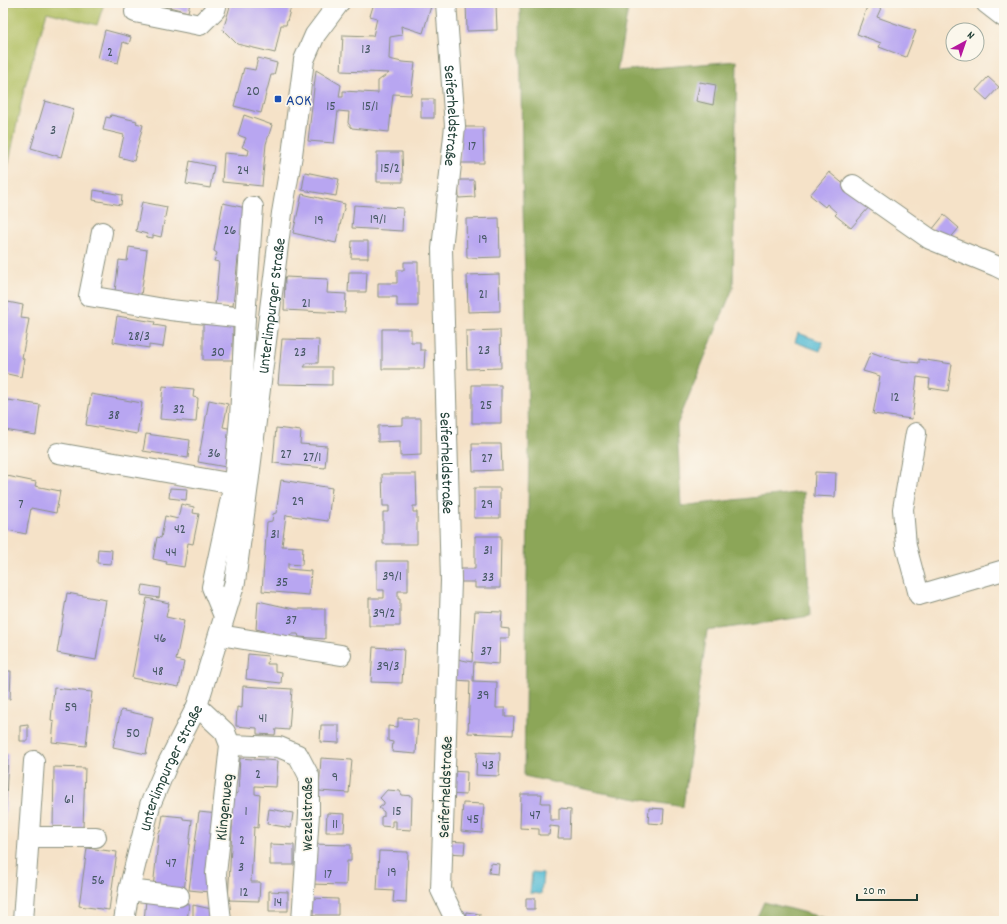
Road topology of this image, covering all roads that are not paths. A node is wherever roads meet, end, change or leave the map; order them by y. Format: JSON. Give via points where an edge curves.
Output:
{"nodes":[{"id":1,"x":217,"y":3,"type":"edge"},
{"id":2,"x":339,"y":3,"type":"edge"},
{"id":3,"x":446,"y":3,"type":"edge"},
{"id":4,"x":986,"y":3,"type":"edge"},
{"id":5,"x":135,"y":12,"type":"dead end"},
{"id":6,"x":1004,"y":17,"type":"edge"},
{"id":7,"x":853,"y":185,"type":"dead end"},
{"id":8,"x":253,"y":207,"type":"dead end"},
{"id":9,"x":102,"y":232,"type":"dead end"},
{"id":10,"x":1004,"y":270,"type":"edge"},
{"id":11,"x":245,"y":318,"type":"junction"},
{"id":12,"x":916,"y":434,"type":"dead end"},
{"id":13,"x":58,"y":453,"type":"dead end"},
{"id":14,"x":234,"y":484,"type":"junction"},
{"id":15,"x":1004,"y":570,"type":"edge"},
{"id":16,"x":224,"y":616,"type":"junction"},
{"id":17,"x":220,"y":635,"type":"junction"},
{"id":18,"x":341,"y":655,"type":"dead end"},
{"id":19,"x":197,"y":706,"type":"junction"},
{"id":20,"x":230,"y":745,"type":"junction"},
{"id":21,"x":34,"y":761,"type":"dead end"},
{"id":22,"x":29,"y":837,"type":"junction"},
{"id":23,"x":96,"y":837,"type":"dead end"},
{"id":24,"x":128,"y":890,"type":"junction"},
{"id":25,"x":179,"y":896,"type":"dead end"},
{"id":26,"x":23,"y":921,"type":"edge"},
{"id":27,"x":124,"y":921,"type":"edge"},
{"id":28,"x":221,"y":921,"type":"edge"},
{"id":29,"x":302,"y":921,"type":"edge"},
{"id":30,"x":456,"y":921,"type":"edge"}],
"edges":[{"from":1,"to":5,"type":"street","via":[[215,10],[200,25]]},
{"from":2,"to":16,"type":"street","name":"Unterlimpurger Straße","via":[[315,36],[304,60],[235,582]]},
{"from":3,"to":30,"type":"street","name":"Seiferheldstraße","via":[[455,126],[442,249],[451,581],[441,890]]},
{"from":4,"to":6,"type":"street"},
{"from":7,"to":10,"type":"street","via":[[930,240]]},
{"from":8,"to":11,"type":"street","name":"Unterlimpurger Straße"},
{"from":9,"to":11,"type":"street","name":"Unterlimpurger Straße","via":[[89,296],[170,310]]},
{"from":11,"to":14,"type":"street","name":"Unterlimpurger Straße"},
{"from":12,"to":15,"type":"street","via":[[903,509],[906,546],[919,595]]},
{"from":13,"to":14,"type":"street"},
{"from":14,"to":16,"type":"street","name":"Unterlimpurger Straße","via":[[212,587]]},
{"from":16,"to":17,"type":"street","name":"Unterlimpurger Straße"},
{"from":17,"to":18,"type":"street"},
{"from":17,"to":19,"type":"street","name":"Unterlimpurger Straße"},
{"from":19,"to":20,"type":"street","via":[[225,732]]},
{"from":19,"to":24,"type":"street","name":"Unterlimpurger Straße","via":[[150,805]]},
{"from":20,"to":28,"type":"street","name":"Klingenweg","via":[[211,900]]},
{"from":20,"to":29,"type":"street","name":"Wezelstraße","via":[[279,747],[298,755],[309,776]]},
{"from":21,"to":22,"type":"street"},
{"from":22,"to":23,"type":"street"},
{"from":22,"to":26,"type":"street"},
{"from":24,"to":25,"type":"street"},
{"from":24,"to":27,"type":"street","name":"Unterlimpurger Straße"}]}
